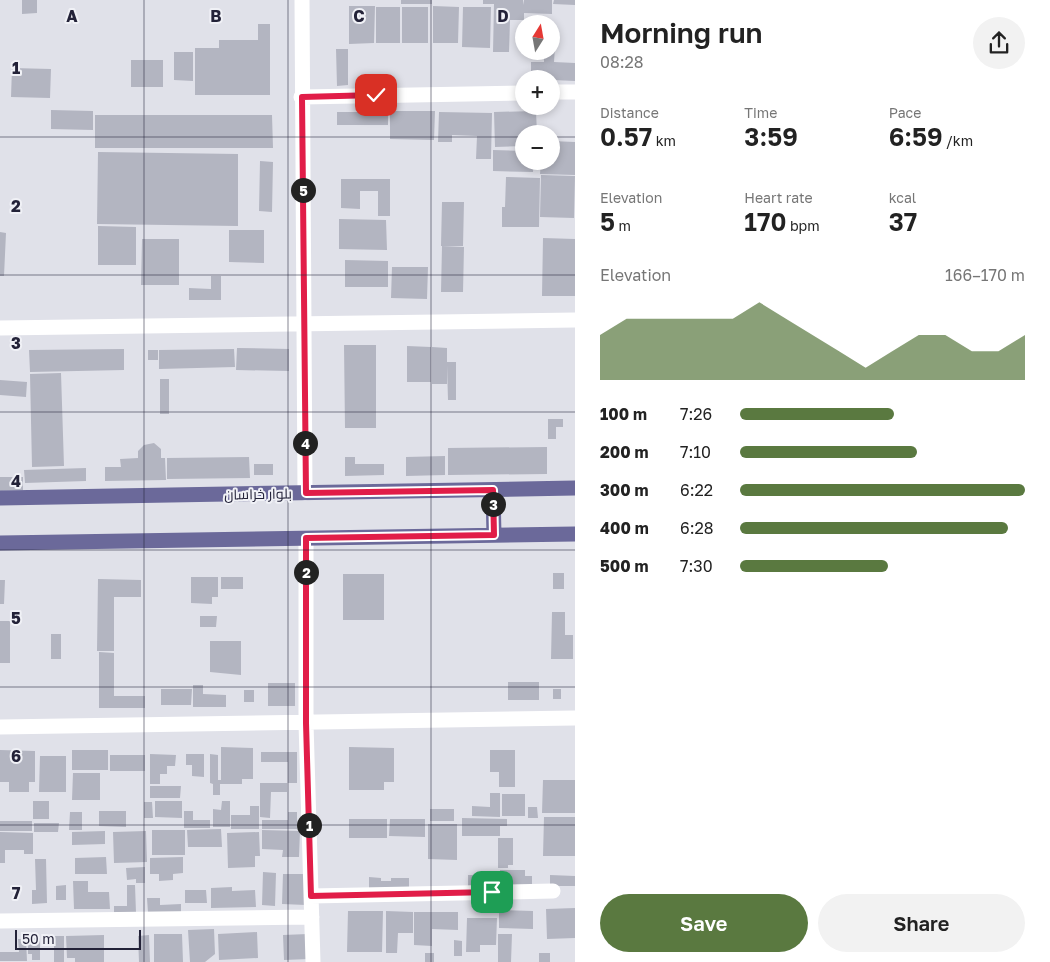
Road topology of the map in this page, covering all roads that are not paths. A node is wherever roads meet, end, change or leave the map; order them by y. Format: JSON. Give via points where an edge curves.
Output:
{"nodes":[{"id":1,"x":302,"y":0,"type":"edge"},
{"id":2,"x":560,"y":92,"type":"edge"},
{"id":3,"x":575,"y":92,"type":"edge"},
{"id":4,"x":515,"y":93,"type":"edge"},
{"id":5,"x":302,"y":97,"type":"junction"},
{"id":6,"x":575,"y":320,"type":"edge"},
{"id":7,"x":305,"y":325,"type":"junction"},
{"id":8,"x":0,"y":328,"type":"edge"},
{"id":9,"x":575,"y":488,"type":"edge"},
{"id":10,"x":493,"y":490,"type":"junction"},
{"id":11,"x":306,"y":493,"type":"junction"},
{"id":12,"x":0,"y":498,"type":"edge"},
{"id":13,"x":575,"y":534,"type":"edge"},
{"id":14,"x":494,"y":535,"type":"junction"},
{"id":15,"x":306,"y":538,"type":"junction"},
{"id":16,"x":0,"y":543,"type":"edge"},
{"id":17,"x":575,"y":718,"type":"edge"},
{"id":18,"x":306,"y":723,"type":"junction"},
{"id":19,"x":0,"y":727,"type":"edge"},
{"id":20,"x":553,"y":891,"type":"dead end"},
{"id":21,"x":311,"y":896,"type":"junction"},
{"id":22,"x":312,"y":917,"type":"junction"},
{"id":23,"x":0,"y":922,"type":"edge"},
{"id":24,"x":313,"y":962,"type":"edge"}],
"edges":[{"from":1,"to":5,"type":"street"},
{"from":2,"to":3,"type":"street"},
{"from":4,"to":5,"type":"street"},
{"from":5,"to":7,"type":"street"},
{"from":6,"to":7,"type":"street"},
{"from":7,"to":8,"type":"street"},
{"from":7,"to":11,"type":"street"},
{"from":9,"to":10,"type":"main road","name":"بلوار خراسان"},
{"from":10,"to":11,"type":"main road","name":"بلوار خراسان"},
{"from":10,"to":14,"type":"main road"},
{"from":11,"to":12,"type":"main road","name":"بلوار خراسان"},
{"from":13,"to":14,"type":"main road"},
{"from":14,"to":15,"type":"main road"},
{"from":15,"to":16,"type":"main road"},
{"from":15,"to":18,"type":"street"},
{"from":17,"to":18,"type":"street"},
{"from":18,"to":19,"type":"street"},
{"from":18,"to":21,"type":"street"},
{"from":20,"to":21,"type":"street"},
{"from":21,"to":22,"type":"street"},
{"from":22,"to":23,"type":"street"},
{"from":22,"to":24,"type":"street"}]}
